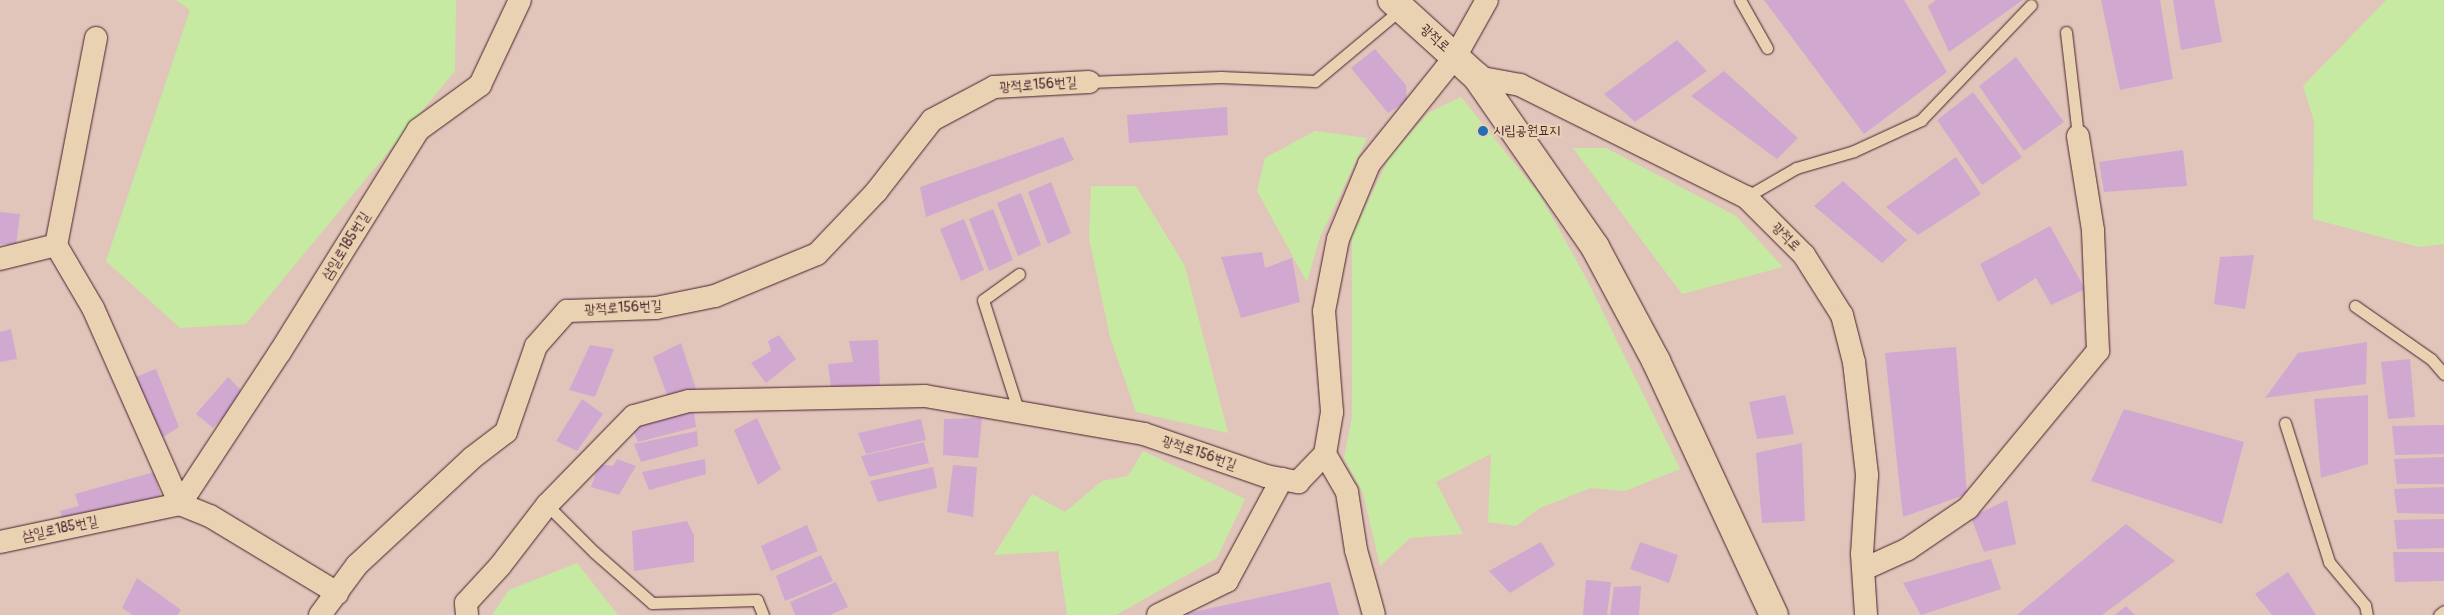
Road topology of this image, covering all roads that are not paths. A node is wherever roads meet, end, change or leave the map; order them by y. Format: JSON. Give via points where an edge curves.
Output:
{"nodes":[{"id":1,"x":520,"y":0,"type":"edge"},
{"id":2,"x":1487,"y":0,"type":"edge"},
{"id":3,"x":1740,"y":0,"type":"edge"},
{"id":4,"x":1397,"y":4,"type":"edge"},
{"id":5,"x":2031,"y":6,"type":"dead end"},
{"id":6,"x":2066,"y":32,"type":"dead end"},
{"id":7,"x":96,"y":38,"type":"dead end"},
{"id":8,"x":1767,"y":48,"type":"dead end"},
{"id":9,"x":1455,"y":57,"type":"junction"},
{"id":10,"x":1477,"y":77,"type":"junction"},
{"id":11,"x":1089,"y":82,"type":"joint"},
{"id":12,"x":2078,"y":136,"type":"joint"},
{"id":13,"x":1746,"y":197,"type":"junction"},
{"id":14,"x":56,"y":245,"type":"junction"},
{"id":15,"x":0,"y":259,"type":"edge"},
{"id":16,"x":1019,"y":274,"type":"dead end"},
{"id":17,"x":2356,"y":306,"type":"dead end"},
{"id":18,"x":2444,"y":374,"type":"edge"},
{"id":19,"x":1020,"y":413,"type":"junction"},
{"id":20,"x":2285,"y":423,"type":"dead end"},
{"id":21,"x":1325,"y":454,"type":"junction"},
{"id":22,"x":1282,"y":479,"type":"junction"},
{"id":23,"x":180,"y":504,"type":"junction"},
{"id":24,"x":547,"y":505,"type":"junction"},
{"id":25,"x":0,"y":542,"type":"edge"},
{"id":26,"x":1864,"y":569,"type":"junction"},
{"id":27,"x":337,"y":593,"type":"junction"},
{"id":28,"x":2444,"y":612,"type":"edge"},
{"id":29,"x":320,"y":615,"type":"edge"},
{"id":30,"x":467,"y":615,"type":"edge"},
{"id":31,"x":763,"y":615,"type":"edge"},
{"id":32,"x":1158,"y":615,"type":"edge"},
{"id":33,"x":1374,"y":615,"type":"edge"},
{"id":34,"x":1774,"y":615,"type":"edge"},
{"id":35,"x":1866,"y":615,"type":"edge"},
{"id":36,"x":2367,"y":615,"type":"edge"},
{"id":37,"x":2439,"y":615,"type":"edge"}],
"edges":[{"from":1,"to":23,"type":"street","name":"삼일로185번길","via":[[480,85],[418,130],[280,352]]},
{"from":2,"to":9,"type":"street"},
{"from":3,"to":8,"type":"lane"},
{"from":4,"to":9,"type":"main road","name":"광적로"},
{"from":4,"to":11,"type":"lane","via":[[1315,81],[1222,77]]},
{"from":5,"to":13,"type":"lane","via":[[1921,120],[1854,150],[1796,168]]},
{"from":6,"to":12,"type":"lane"},
{"from":7,"to":14,"type":"street"},
{"from":9,"to":10,"type":"main road","name":"광적로"},
{"from":9,"to":21,"type":"street","via":[[1369,164],[1338,239],[1324,311],[1332,412]]},
{"from":10,"to":13,"type":"street","name":"광적로","via":[[1520,85]]},
{"from":10,"to":34,"type":"main road","name":"광적로","via":[[1595,246],[1656,361]]},
{"from":11,"to":27,"type":"street","name":"광적로156번길","via":[[994,87],[932,120],[876,192],[817,254],[715,296],[656,308],[567,311],[536,346],[506,432],[472,458],[358,565]]},
{"from":12,"to":26,"type":"street","via":[[2093,230],[2098,351],[1968,508],[1908,549]]},
{"from":13,"to":26,"type":"street","name":"광적로","via":[[1804,255],[1842,315],[1855,370],[1866,475]]},
{"from":14,"to":15,"type":"street"},
{"from":14,"to":23,"type":"street","via":[[94,308]]},
{"from":16,"to":19,"type":"lane","via":[[983,300]]},
{"from":17,"to":18,"type":"lane","via":[[2431,359]]},
{"from":19,"to":22,"type":"street","name":"광적로156번길","via":[[1144,434]]},
{"from":19,"to":24,"type":"street","name":"광적로156번길","via":[[925,396],[689,401],[634,416]]},
{"from":20,"to":36,"type":"lane","via":[[2328,562],[2365,605]]},
{"from":21,"to":22,"type":"street","name":"광적로156번길","via":[[1298,482]]},
{"from":21,"to":33,"type":"street","via":[[1347,492],[1356,550]]},
{"from":22,"to":32,"type":"street","via":[[1227,581]]},
{"from":23,"to":25,"type":"street","name":"삼일로185번길"},
{"from":23,"to":27,"type":"street","via":[[210,516]]},
{"from":24,"to":30,"type":"street","name":"광적로156번길","via":[[500,566],[466,603]]},
{"from":24,"to":31,"type":"lane","via":[[652,603],[757,600]]},
{"from":26,"to":35,"type":"street","name":"광적로"},
{"from":27,"to":29,"type":"street","name":"광적로156번길"},
{"from":28,"to":37,"type":"lane"}]}
